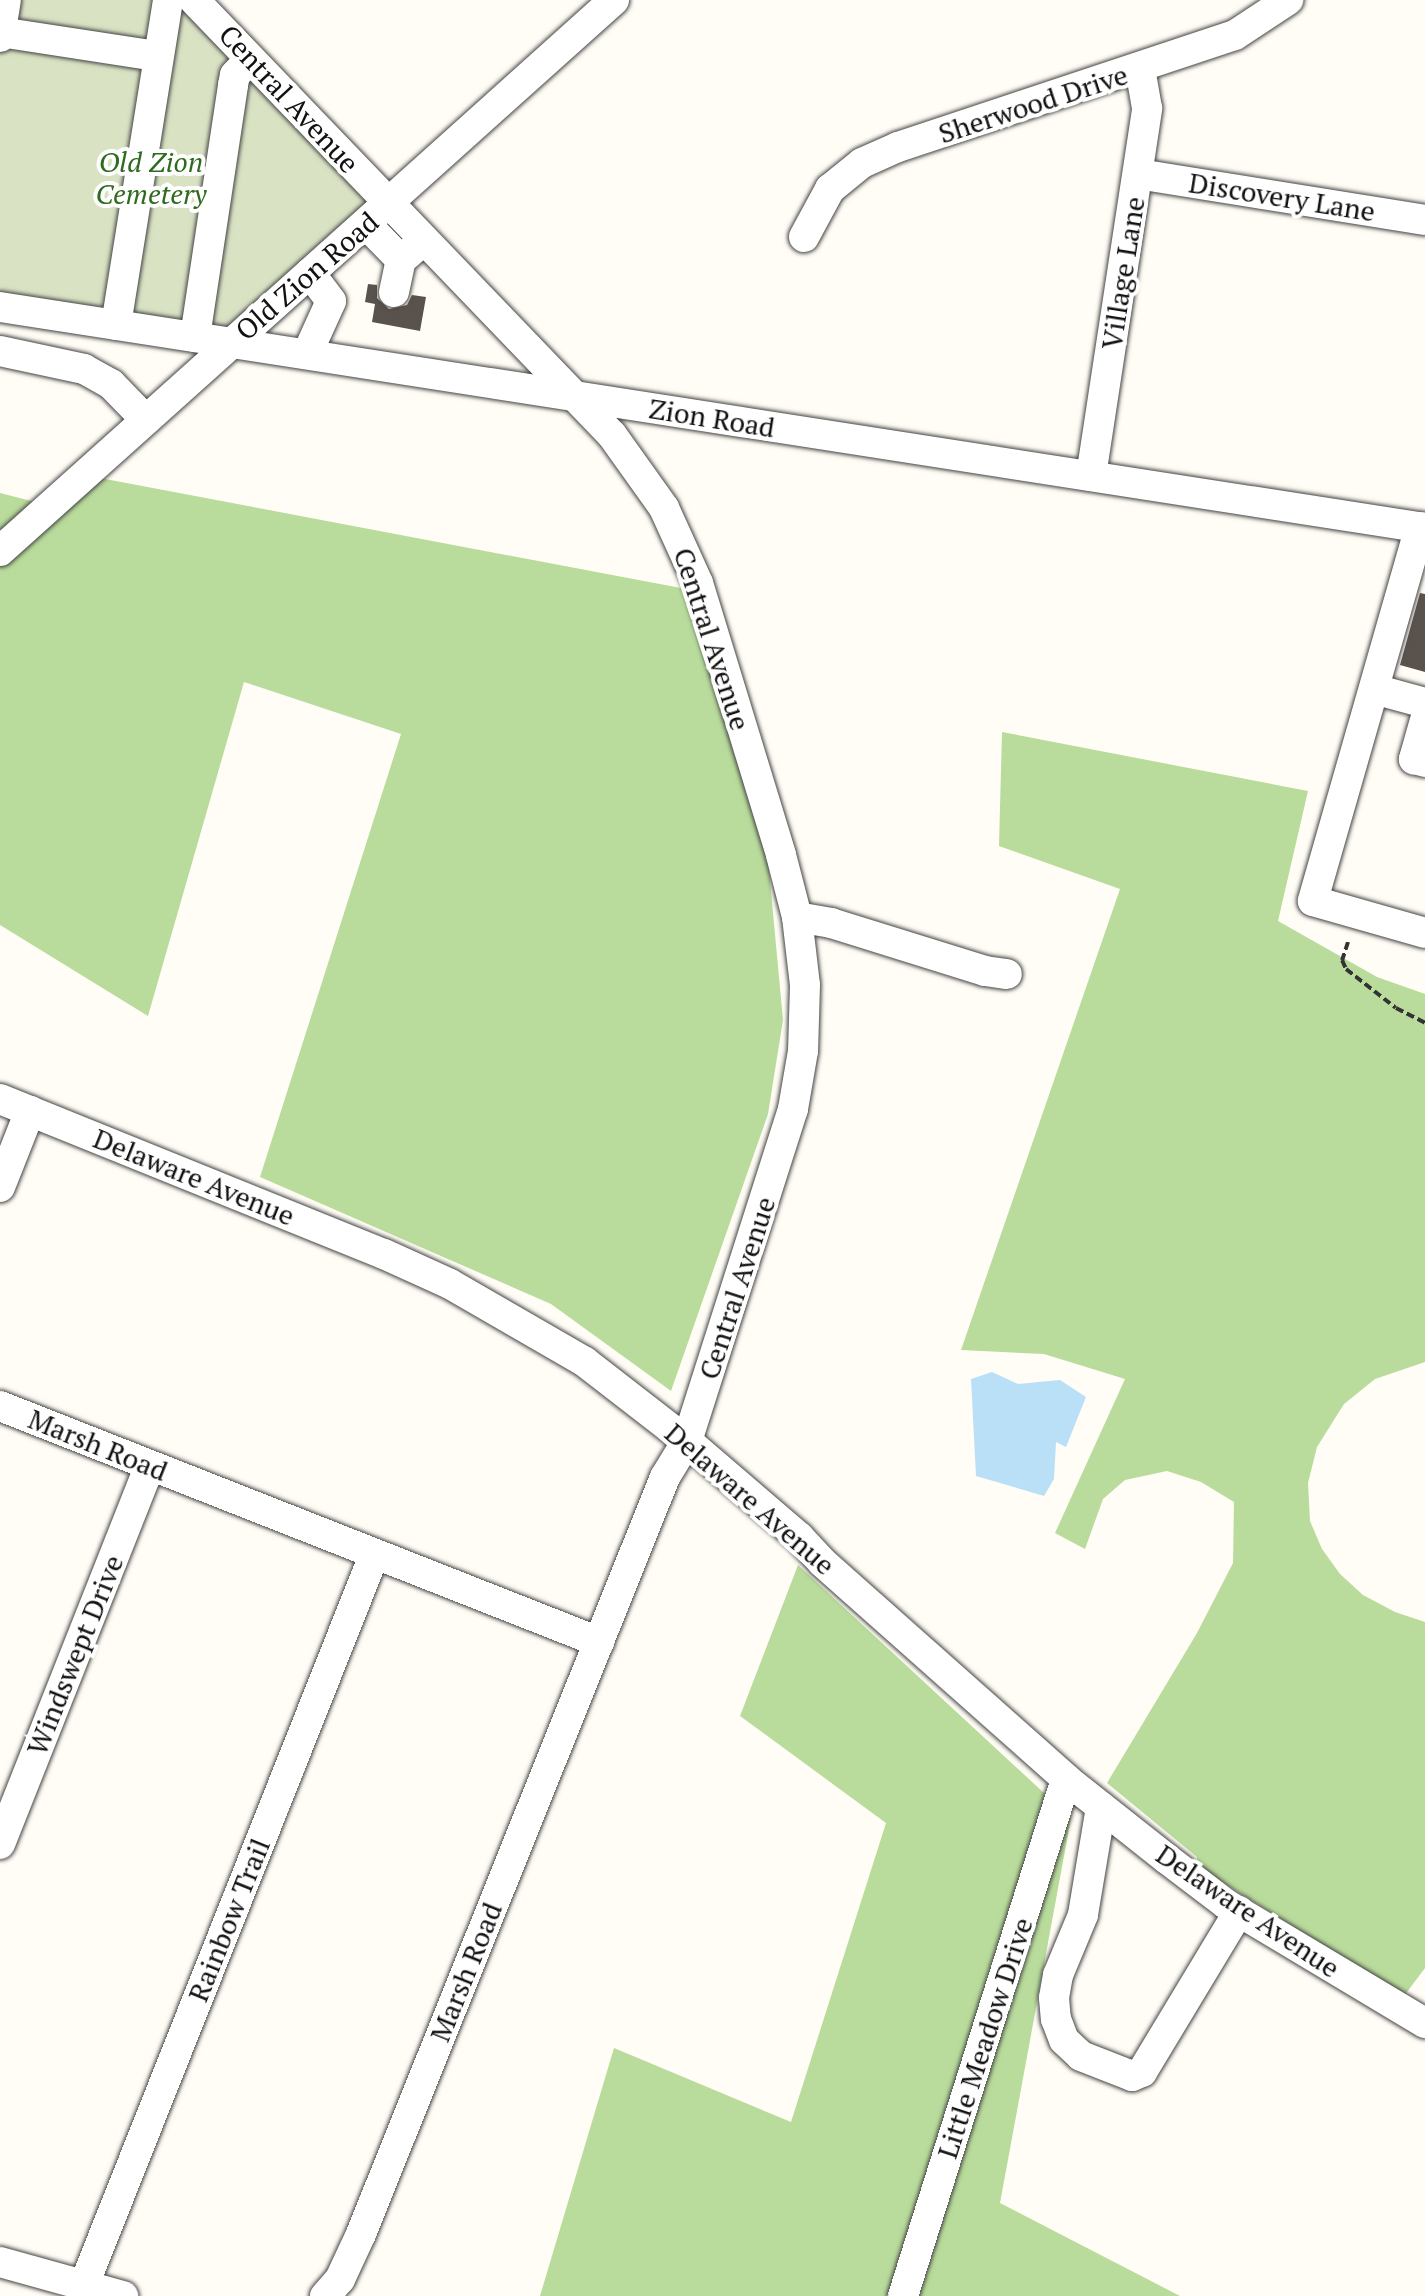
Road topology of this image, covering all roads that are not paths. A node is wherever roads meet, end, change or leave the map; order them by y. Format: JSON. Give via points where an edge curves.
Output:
{"nodes":[{"id":1,"x":6,"y":0,"type":"edge"},
{"id":2,"x":168,"y":0,"type":"edge"},
{"id":3,"x":194,"y":0,"type":"edge"},
{"id":4,"x":614,"y":0,"type":"edge"},
{"id":5,"x":1288,"y":0,"type":"edge"},
{"id":6,"x":0,"y":34,"type":"edge"},
{"id":7,"x":157,"y":56,"type":"junction"},
{"id":8,"x":250,"y":59,"type":"junction"},
{"id":9,"x":1140,"y":69,"type":"junction"},
{"id":10,"x":1138,"y":174,"type":"junction"},
{"id":11,"x":377,"y":214,"type":"junction"},
{"id":12,"x":1425,"y":220,"type":"edge"},
{"id":13,"x":804,"y":237,"type":"dead end"},
{"id":14,"x":412,"y":250,"type":"junction"},
{"id":15,"x":310,"y":273,"type":"junction"},
{"id":16,"x":394,"y":292,"type":"dead end"},
{"id":17,"x":0,"y":307,"type":"edge"},
{"id":18,"x":116,"y":325,"type":"junction"},
{"id":19,"x":195,"y":337,"type":"junction"},
{"id":20,"x":232,"y":342,"type":"junction"},
{"id":21,"x":0,"y":351,"type":"edge"},
{"id":22,"x":307,"y":354,"type":"junction"},
{"id":23,"x":576,"y":397,"type":"junction"},
{"id":24,"x":146,"y":420,"type":"junction"},
{"id":25,"x":1091,"y":476,"type":"junction"},
{"id":26,"x":1422,"y":528,"type":"edge"},
{"id":27,"x":0,"y":551,"type":"edge"},
{"id":28,"x":1374,"y":689,"type":"junction"},
{"id":29,"x":1425,"y":703,"type":"edge"},
{"id":30,"x":1425,"y":720,"type":"edge"},
{"id":31,"x":1425,"y":762,"type":"edge"},
{"id":32,"x":797,"y":917,"type":"junction"},
{"id":33,"x":1425,"y":933,"type":"edge"},
{"id":34,"x":1007,"y":974,"type":"dead end"},
{"id":35,"x":0,"y":1099,"type":"edge"},
{"id":36,"x":30,"y":1111,"type":"junction"},
{"id":37,"x":0,"y":1187,"type":"edge"},
{"id":38,"x":0,"y":1406,"type":"edge"},
{"id":39,"x":687,"y":1441,"type":"junction"},
{"id":40,"x":150,"y":1466,"type":"junction"},
{"id":41,"x":374,"y":1555,"type":"junction"},
{"id":42,"x":599,"y":1642,"type":"junction"},
{"id":43,"x":1066,"y":1779,"type":"junction"},
{"id":44,"x":1101,"y":1807,"type":"junction"},
{"id":45,"x":0,"y":1844,"type":"edge"},
{"id":46,"x":1239,"y":1911,"type":"junction"},
{"id":47,"x":1425,"y":2023,"type":"edge"},
{"id":48,"x":0,"y":2262,"type":"edge"},
{"id":49,"x":84,"y":2285,"type":"junction"},
{"id":50,"x":123,"y":2296,"type":"edge"},
{"id":51,"x":325,"y":2296,"type":"edge"},
{"id":52,"x":903,"y":2296,"type":"edge"}],
"edges":[{"from":1,"to":6,"type":"street"},
{"from":2,"to":7,"type":"street"},
{"from":3,"to":8,"type":"street","name":"Central Avenue"},
{"from":4,"to":11,"type":"street","name":"Old Zion Road"},
{"from":5,"to":9,"type":"street","name":"Sherwood Drive","via":[[1235,35]]},
{"from":6,"to":7,"type":"street"},
{"from":7,"to":18,"type":"street"},
{"from":8,"to":11,"type":"street","name":"Central Avenue"},
{"from":8,"to":19,"type":"street","via":[[233,85]]},
{"from":9,"to":10,"type":"street","name":"Village Lane","via":[[1147,108]]},
{"from":9,"to":13,"type":"street","name":"Sherwood Drive","via":[[862,163],[830,189]]},
{"from":10,"to":12,"type":"street","name":"Discovery Lane"},
{"from":10,"to":25,"type":"street","name":"Village Lane"},
{"from":11,"to":14,"type":"street","name":"Central Avenue"},
{"from":11,"to":15,"type":"street","name":"Old Zion Road"},
{"from":14,"to":16,"type":"street"},
{"from":14,"to":23,"type":"street","name":"Central Avenue"},
{"from":15,"to":20,"type":"street","name":"Old Zion Road"},
{"from":15,"to":22,"type":"street","via":[[331,301]]},
{"from":17,"to":18,"type":"street","name":"Zion Road"},
{"from":18,"to":19,"type":"street","name":"Zion Road"},
{"from":19,"to":20,"type":"street","name":"Zion Road"},
{"from":20,"to":22,"type":"street","name":"Zion Road"},
{"from":20,"to":24,"type":"street","name":"Old Zion Road"},
{"from":21,"to":24,"type":"street","via":[[84,369],[119,391]]},
{"from":22,"to":23,"type":"street","name":"Zion Road"},
{"from":23,"to":25,"type":"street","name":"Zion Road"},
{"from":23,"to":32,"type":"street","name":"Central Avenue","via":[[642,475],[691,566]]},
{"from":24,"to":27,"type":"street","name":"Old Zion Road"},
{"from":25,"to":26,"type":"street","name":"Zion Road"},
{"from":26,"to":28,"type":"street"},
{"from":28,"to":29,"type":"street"},
{"from":28,"to":33,"type":"street","via":[[1313,901]]},
{"from":30,"to":31,"type":"street","via":[[1414,759]]},
{"from":32,"to":34,"type":"street"},
{"from":32,"to":39,"type":"street","name":"Central Avenue","via":[[805,1019],[797,1091]]},
{"from":35,"to":36,"type":"street","name":"Delaware Avenue"},
{"from":36,"to":37,"type":"street"},
{"from":36,"to":39,"type":"street","name":"Delaware Avenue","via":[[450,1284],[585,1362]]},
{"from":38,"to":40,"type":"street","name":"Marsh Road"},
{"from":39,"to":42,"type":"street","name":"Marsh Road","via":[[665,1477]]},
{"from":39,"to":43,"type":"street","name":"Delaware Avenue"},
{"from":40,"to":41,"type":"street","name":"Marsh Road"},
{"from":40,"to":45,"type":"street","name":"Windswept Drive"},
{"from":41,"to":42,"type":"street","name":"Marsh Road"},
{"from":41,"to":49,"type":"street","name":"Rainbow Trail"},
{"from":42,"to":51,"type":"street","name":"Marsh Road","via":[[361,2234],[340,2279]]},
{"from":43,"to":44,"type":"street","name":"Delaware Avenue"},
{"from":43,"to":52,"type":"street","name":"Little Meadow Drive"},
{"from":44,"to":46,"type":"street","name":"Delaware Avenue"},
{"from":44,"to":46,"type":"street","via":[[1083,1915],[1054,1998],[1064,2040],[1081,2056],[1132,2076],[1142,2072]]},
{"from":46,"to":47,"type":"street","name":"Delaware Avenue"},
{"from":48,"to":49,"type":"street"},
{"from":49,"to":50,"type":"street"}]}
